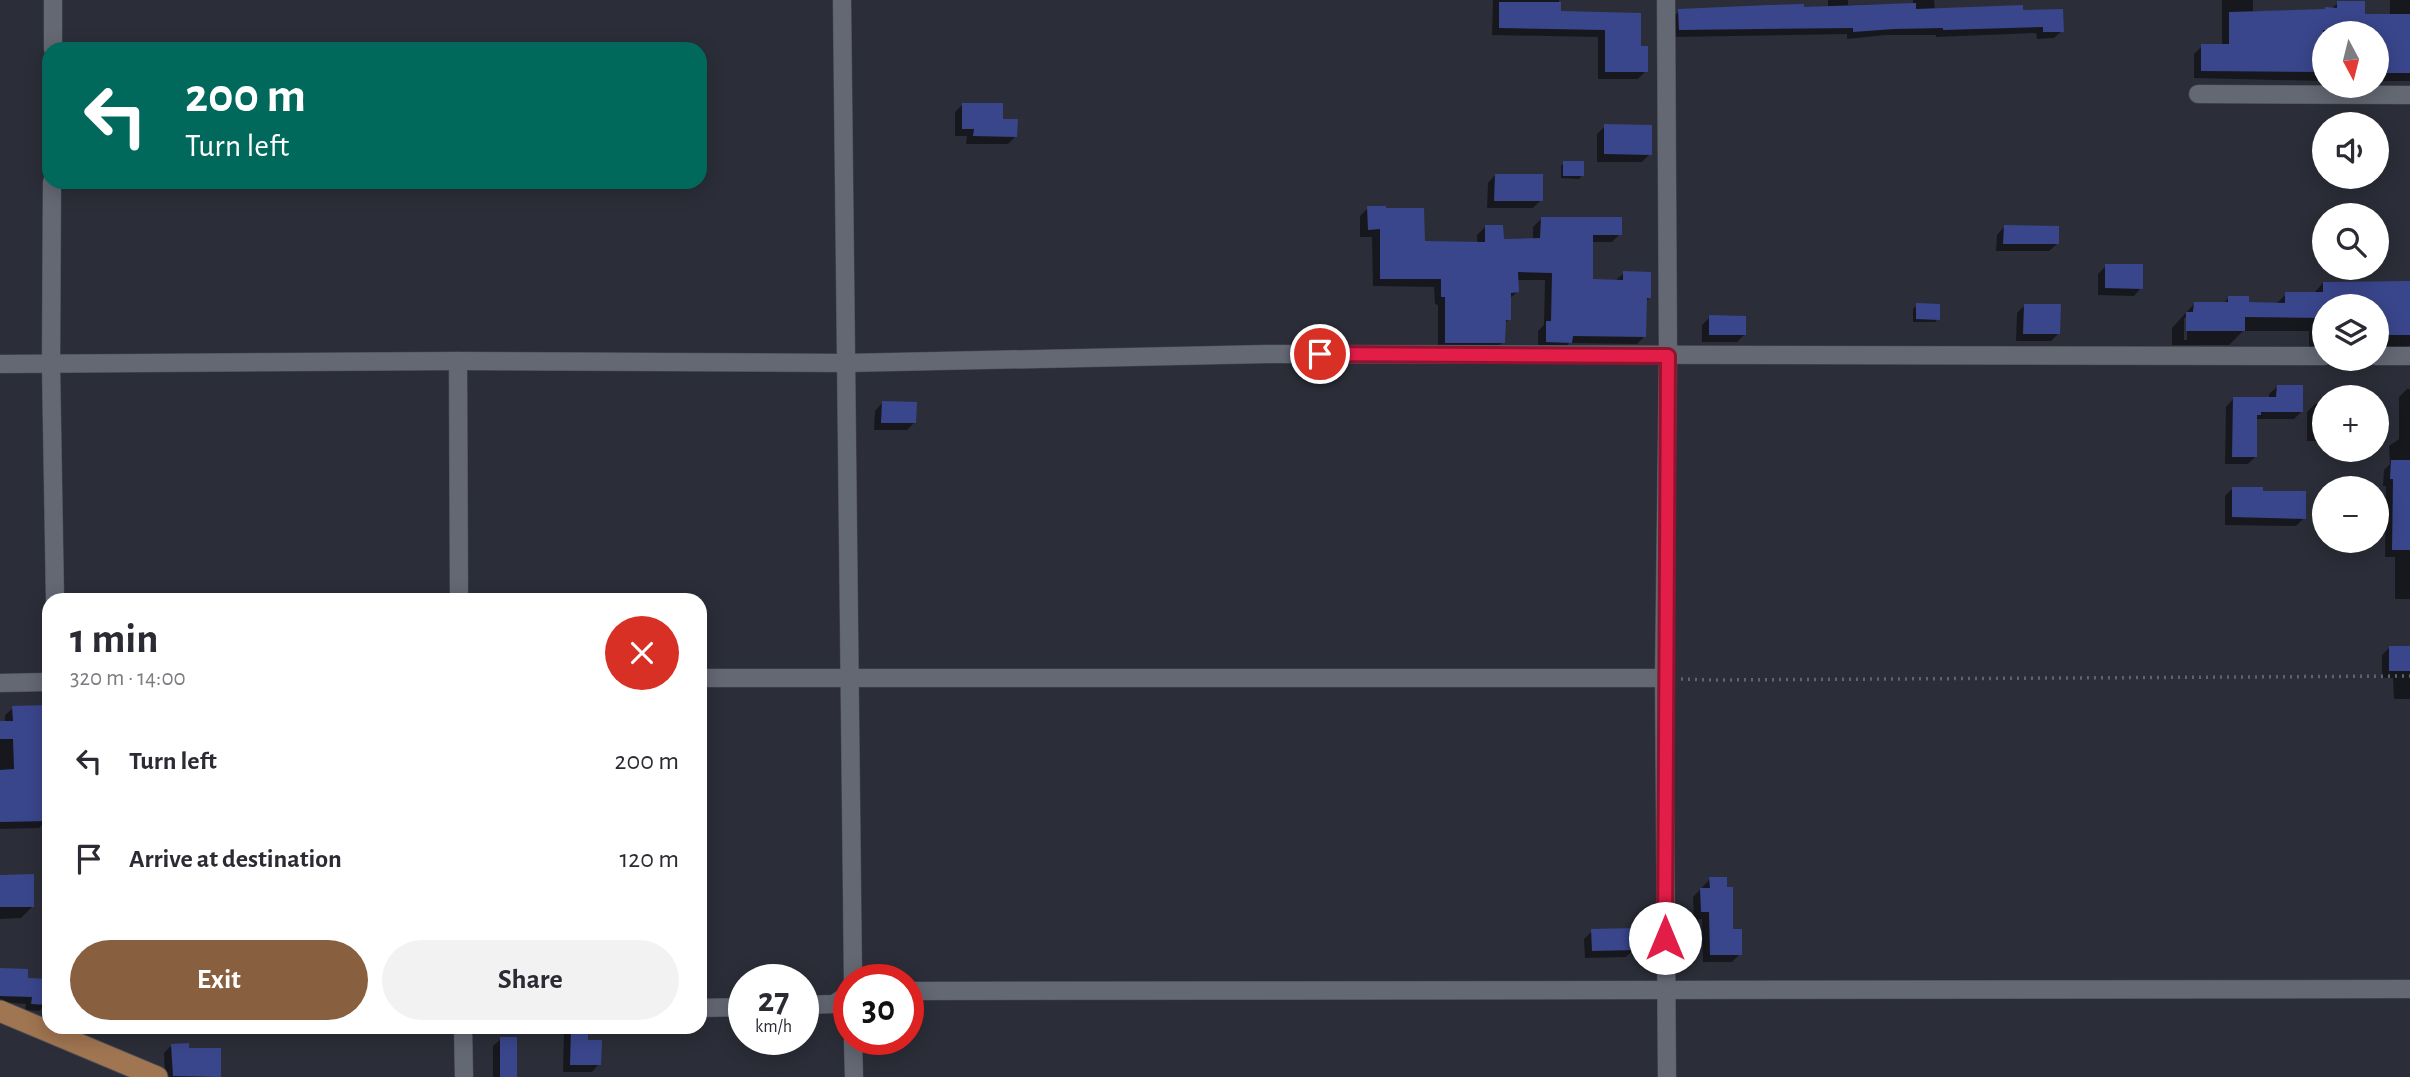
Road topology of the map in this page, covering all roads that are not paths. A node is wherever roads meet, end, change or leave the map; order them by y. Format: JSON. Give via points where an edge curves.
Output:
{"nodes":[{"id":1,"x":53,"y":0,"type":"edge"},
{"id":2,"x":842,"y":0,"type":"edge"},
{"id":3,"x":1667,"y":0,"type":"edge"},
{"id":4,"x":53,"y":42,"type":"edge"},
{"id":5,"x":2198,"y":93,"type":"dead end"},
{"id":6,"x":2410,"y":95,"type":"edge"},
{"id":7,"x":52,"y":189,"type":"edge"},
{"id":8,"x":1668,"y":356,"type":"junction"},
{"id":9,"x":2312,"y":356,"type":"edge"},
{"id":10,"x":2389,"y":356,"type":"edge"},
{"id":11,"x":2410,"y":356,"type":"edge"},
{"id":12,"x":458,"y":361,"type":"junction"},
{"id":13,"x":847,"y":363,"type":"junction"},
{"id":14,"x":0,"y":364,"type":"edge"},
{"id":15,"x":51,"y":365,"type":"junction"},
{"id":16,"x":55,"y":593,"type":"edge"},
{"id":17,"x":459,"y":593,"type":"edge"},
{"id":18,"x":707,"y":678,"type":"edge"},
{"id":19,"x":1664,"y":678,"type":"junction"},
{"id":20,"x":849,"y":680,"type":"junction"},
{"id":21,"x":42,"y":682,"type":"edge"},
{"id":22,"x":0,"y":683,"type":"edge"},
{"id":23,"x":853,"y":964,"type":"edge"},
{"id":24,"x":2410,"y":989,"type":"edge"},
{"id":25,"x":1665,"y":990,"type":"junction"},
{"id":26,"x":924,"y":991,"type":"edge"},
{"id":27,"x":728,"y":1007,"type":"edge"},
{"id":28,"x":707,"y":1008,"type":"edge"},
{"id":29,"x":0,"y":1011,"type":"edge"},
{"id":30,"x":42,"y":1024,"type":"edge"},
{"id":31,"x":66,"y":1034,"type":"edge"},
{"id":32,"x":463,"y":1034,"type":"edge"},
{"id":33,"x":853,"y":1055,"type":"edge"},
{"id":34,"x":157,"y":1077,"type":"edge"},
{"id":35,"x":464,"y":1077,"type":"edge"},
{"id":36,"x":854,"y":1077,"type":"edge"},
{"id":37,"x":1667,"y":1077,"type":"edge"}],
"edges":[{"from":1,"to":4,"type":"street"},
{"from":2,"to":13,"type":"street"},
{"from":3,"to":8,"type":"street"},
{"from":5,"to":6,"type":"street"},
{"from":7,"to":15,"type":"street"},
{"from":8,"to":9,"type":"street"},
{"from":8,"to":13,"type":"street","via":[[1267,354]]},
{"from":8,"to":19,"type":"street"},
{"from":10,"to":11,"type":"street"},
{"from":12,"to":13,"type":"street"},
{"from":12,"to":15,"type":"street"},
{"from":12,"to":17,"type":"street"},
{"from":13,"to":20,"type":"street"},
{"from":14,"to":15,"type":"street"},
{"from":15,"to":16,"type":"street"},
{"from":18,"to":20,"type":"street"},
{"from":19,"to":20,"type":"street"},
{"from":19,"to":25,"type":"street"},
{"from":20,"to":23,"type":"street"},
{"from":21,"to":22,"type":"street"},
{"from":24,"to":25,"type":"street"},
{"from":25,"to":26,"type":"street"},
{"from":25,"to":37,"type":"street"},
{"from":27,"to":28,"type":"street"},
{"from":29,"to":30,"type":"main road"},
{"from":31,"to":34,"type":"main road"},
{"from":32,"to":35,"type":"street"},
{"from":33,"to":36,"type":"street"}]}
